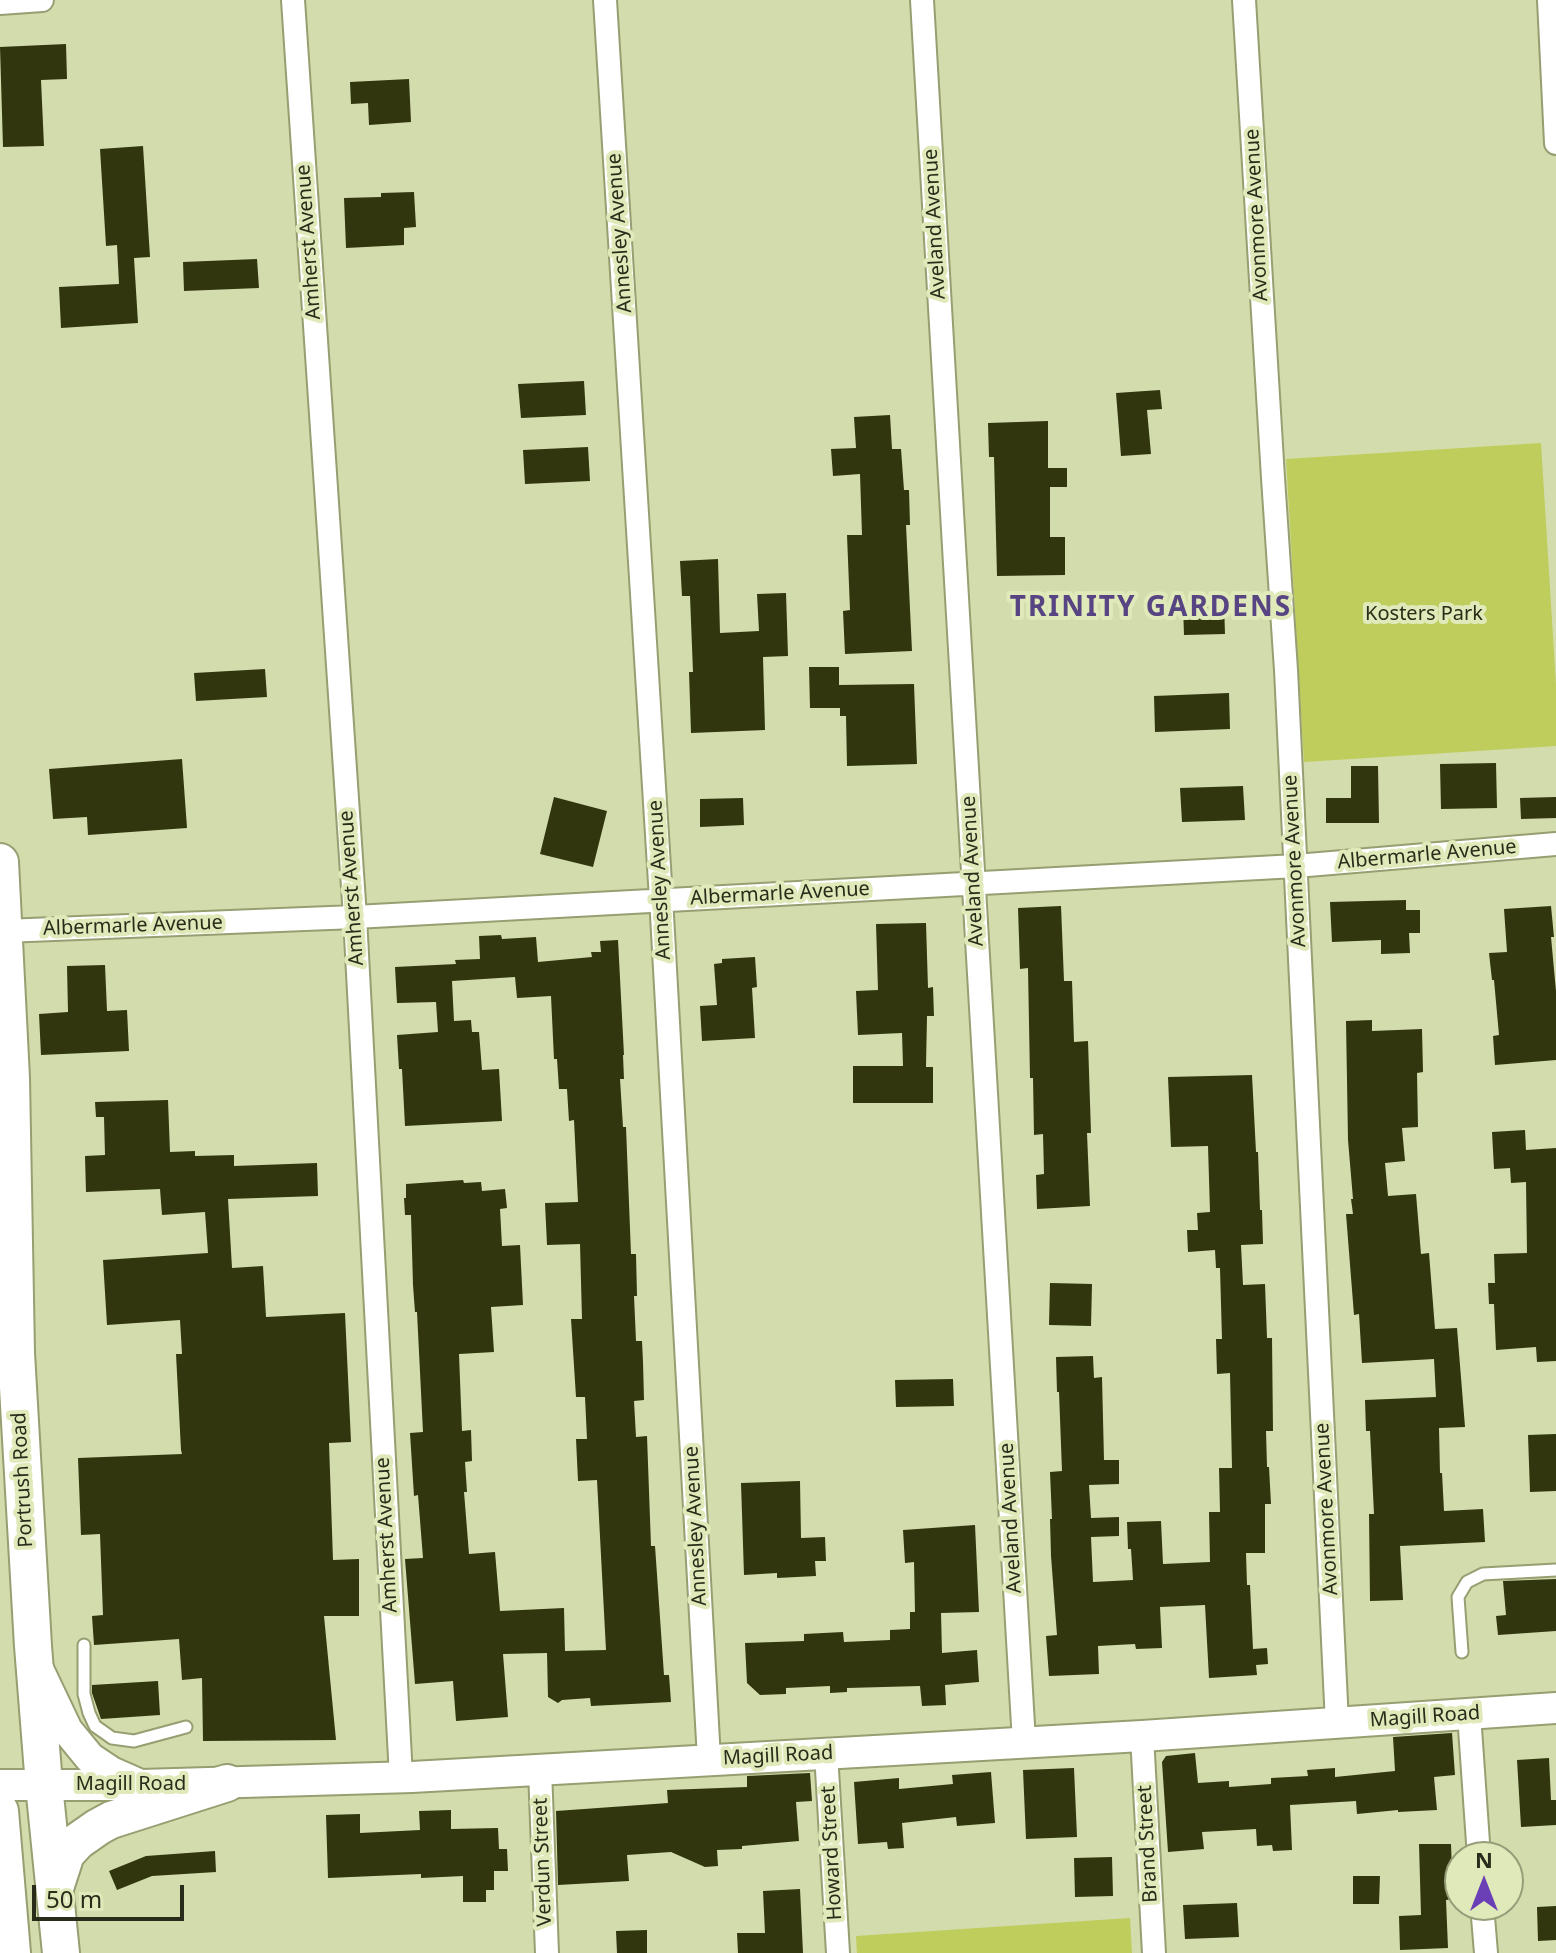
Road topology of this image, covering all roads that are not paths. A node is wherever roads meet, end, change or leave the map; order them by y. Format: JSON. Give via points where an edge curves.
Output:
{"nodes":[{"id":1,"x":42,"y":0,"type":"edge"},
{"id":2,"x":293,"y":0,"type":"edge"},
{"id":3,"x":605,"y":0,"type":"edge"},
{"id":4,"x":922,"y":0,"type":"edge"},
{"id":5,"x":1244,"y":0,"type":"edge"},
{"id":6,"x":1549,"y":0,"type":"edge"},
{"id":7,"x":0,"y":3,"type":"edge"},
{"id":8,"x":1556,"y":143,"type":"edge"},
{"id":9,"x":1556,"y":844,"type":"edge"},
{"id":10,"x":0,"y":862,"type":"edge"},
{"id":11,"x":1296,"y":866,"type":"junction"},
{"id":12,"x":973,"y":884,"type":"junction"},
{"id":13,"x":662,"y":901,"type":"junction"},
{"id":14,"x":355,"y":917,"type":"junction"},
{"id":15,"x":1,"y":931,"type":"edge"},
{"id":16,"x":1556,"y":1570,"type":"edge"},
{"id":17,"x":84,"y":1645,"type":"dead end"},
{"id":18,"x":1462,"y":1652,"type":"dead end"},
{"id":19,"x":34,"y":1660,"type":"junction"},
{"id":20,"x":1556,"y":1708,"type":"edge"},
{"id":21,"x":1469,"y":1714,"type":"junction"},
{"id":22,"x":1337,"y":1723,"type":"junction"},
{"id":23,"x":186,"y":1727,"type":"dead end"},
{"id":24,"x":1142,"y":1736,"type":"junction"},
{"id":25,"x":1024,"y":1742,"type":"junction"},
{"id":26,"x":826,"y":1753,"type":"junction"},
{"id":27,"x":709,"y":1759,"type":"junction"},
{"id":28,"x":540,"y":1770,"type":"junction"},
{"id":29,"x":401,"y":1777,"type":"junction"},
{"id":30,"x":227,"y":1783,"type":"junction"},
{"id":31,"x":0,"y":1785,"type":"edge"},
{"id":32,"x":44,"y":1785,"type":"junction"},
{"id":33,"x":141,"y":1785,"type":"junction"},
{"id":34,"x":0,"y":1811,"type":"edge"},
{"id":35,"x":1478,"y":1841,"type":"edge"},
{"id":36,"x":56,"y":1885,"type":"junction"},
{"id":37,"x":1483,"y":1921,"type":"edge"},
{"id":38,"x":12,"y":1953,"type":"edge"},
{"id":39,"x":61,"y":1953,"type":"edge"},
{"id":40,"x":547,"y":1953,"type":"edge"},
{"id":41,"x":838,"y":1953,"type":"edge"},
{"id":42,"x":1154,"y":1953,"type":"edge"},
{"id":43,"x":1486,"y":1953,"type":"edge"}],
"edges":[{"from":1,"to":7,"type":"street"},
{"from":2,"to":14,"type":"street","name":"Amherst Avenue"},
{"from":3,"to":13,"type":"street","name":"Annesley Avenue"},
{"from":4,"to":12,"type":"street","name":"Aveland Avenue"},
{"from":5,"to":11,"type":"street","name":"Avonmore Avenue"},
{"from":6,"to":8,"type":"street"},
{"from":9,"to":11,"type":"street","name":"Albermarle Avenue"},
{"from":10,"to":15,"type":"highway","name":"Portrush Road"},
{"from":11,"to":12,"type":"street","name":"Albermarle Avenue"},
{"from":11,"to":22,"type":"street","name":"Avonmore Avenue"},
{"from":12,"to":13,"type":"street","name":"Albermarle Avenue"},
{"from":12,"to":25,"type":"street","name":"Aveland Avenue"},
{"from":13,"to":14,"type":"street","name":"Albermarle Avenue"},
{"from":13,"to":27,"type":"street","name":"Annesley Avenue"},
{"from":14,"to":15,"type":"street","name":"Albermarle Avenue"},
{"from":14,"to":29,"type":"street","name":"Amherst Avenue"},
{"from":15,"to":19,"type":"highway","name":"Portrush Road","via":[[11,1078],[16,1353]]},
{"from":16,"to":18,"type":"lane","via":[[1483,1574],[1467,1582],[1458,1597]]},
{"from":17,"to":23,"type":"lane","via":[[84,1694],[95,1726],[112,1738],[134,1741]]},
{"from":19,"to":32,"type":"highway","name":"Portrush Road"},
{"from":19,"to":33,"type":"main road","via":[[67,1730],[90,1758]]},
{"from":20,"to":21,"type":"main road","name":"Magill Road"},
{"from":21,"to":22,"type":"main road","name":"Magill Road"},
{"from":21,"to":35,"type":"street"},
{"from":22,"to":24,"type":"main road","name":"Magill Road"},
{"from":24,"to":25,"type":"main road","name":"Magill Road"},
{"from":24,"to":42,"type":"street","name":"Brand Street"},
{"from":25,"to":26,"type":"main road","name":"Magill Road"},
{"from":26,"to":27,"type":"main road","name":"Magill Road"},
{"from":26,"to":41,"type":"street","name":"Howard Street"},
{"from":27,"to":28,"type":"main road","name":"Magill Road"},
{"from":28,"to":29,"type":"main road","name":"Magill Road"},
{"from":28,"to":40,"type":"street","name":"Verdun Street"},
{"from":29,"to":30,"type":"main road","name":"Magill Road"},
{"from":30,"to":33,"type":"main road","name":"Magill Road"},
{"from":30,"to":36,"type":"highway","via":[[98,1827],[66,1854]]},
{"from":31,"to":32,"type":"main road","name":"Magill Road"},
{"from":32,"to":33,"type":"main road","name":"Magill Road"},
{"from":32,"to":36,"type":"highway","name":"Portrush Road"},
{"from":34,"to":38,"type":"highway"},
{"from":36,"to":39,"type":"highway","name":"Portrush Road"},
{"from":37,"to":43,"type":"street"}]}
